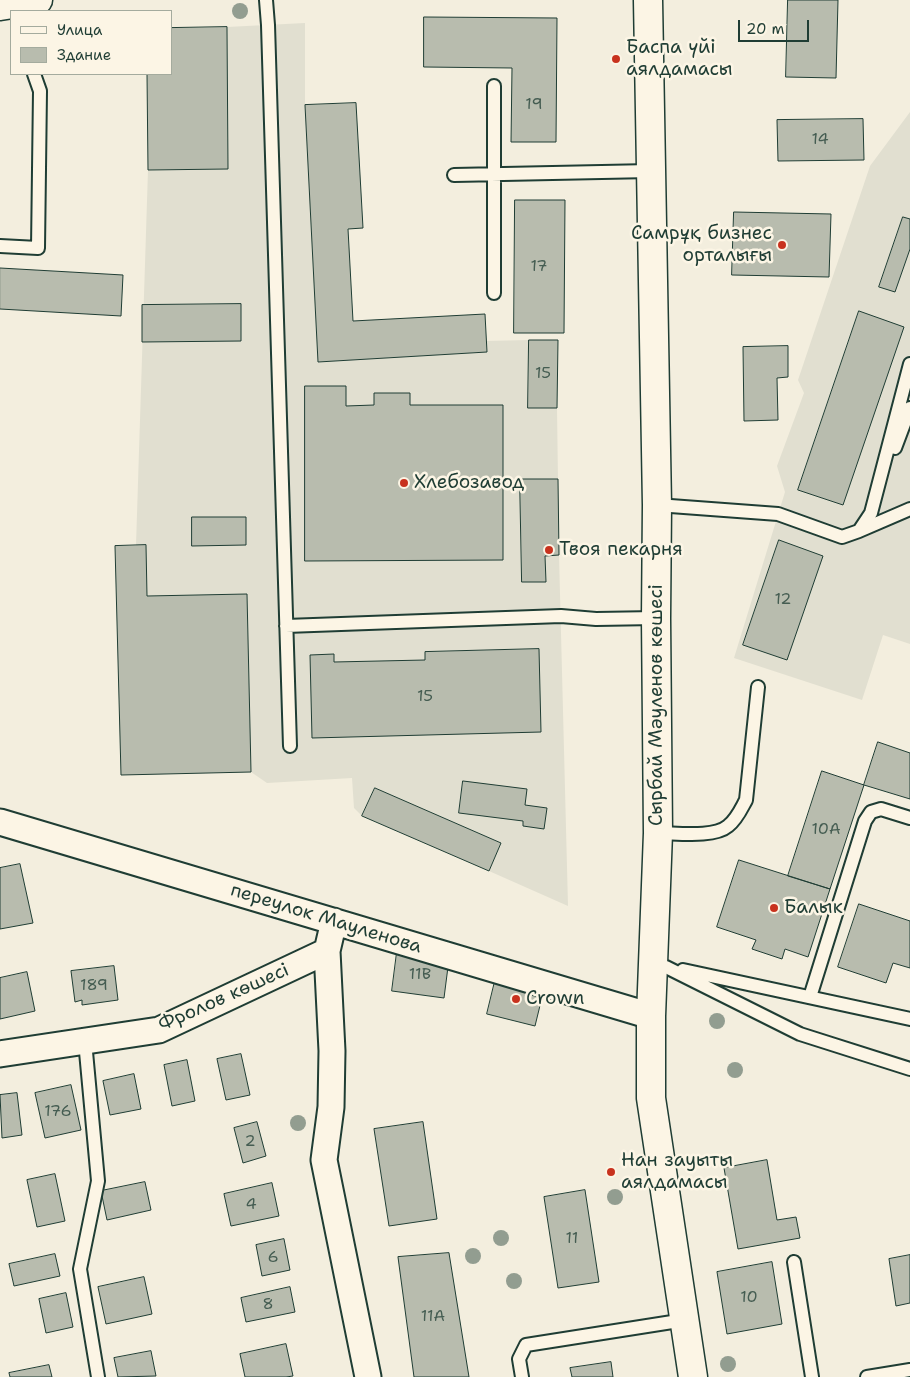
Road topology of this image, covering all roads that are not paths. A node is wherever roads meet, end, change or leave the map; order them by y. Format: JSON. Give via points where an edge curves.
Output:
{"nodes":[{"id":1,"x":38,"y":0,"type":"edge"},
{"id":2,"x":266,"y":0,"type":"edge"},
{"id":3,"x":648,"y":0,"type":"edge"},
{"id":4,"x":7,"y":8,"type":"edge"},
{"id":5,"x":34,"y":75,"type":"edge"},
{"id":6,"x":494,"y":86,"type":"dead end"},
{"id":7,"x":651,"y":171,"type":"junction"},
{"id":8,"x":494,"y":174,"type":"junction"},
{"id":9,"x":454,"y":175,"type":"dead end"},
{"id":10,"x":0,"y":246,"type":"edge"},
{"id":11,"x":494,"y":293,"type":"dead end"},
{"id":12,"x":910,"y":364,"type":"edge"},
{"id":13,"x":910,"y":408,"type":"edge"},
{"id":14,"x":657,"y":505,"type":"junction"},
{"id":15,"x":910,"y":509,"type":"edge"},
{"id":16,"x":871,"y":513,"type":"junction"},
{"id":17,"x":859,"y":530,"type":"junction"},
{"id":18,"x":656,"y":618,"type":"junction"},
{"id":19,"x":286,"y":626,"type":"junction"},
{"id":20,"x":758,"y":687,"type":"dead end"},
{"id":21,"x":290,"y":746,"type":"dead end"},
{"id":22,"x":910,"y":818,"type":"edge"},
{"id":23,"x":0,"y":822,"type":"edge"},
{"id":24,"x":658,"y":833,"type":"junction"},
{"id":25,"x":334,"y":921,"type":"junction"},
{"id":26,"x":327,"y":951,"type":"junction"},
{"id":27,"x":659,"y":965,"type":"junction"},
{"id":28,"x":810,"y":997,"type":"junction"},
{"id":29,"x":651,"y":1016,"type":"junction"},
{"id":30,"x":910,"y":1019,"type":"edge"},
{"id":31,"x":85,"y":1041,"type":"junction"},
{"id":32,"x":0,"y":1054,"type":"edge"},
{"id":33,"x":910,"y":1069,"type":"edge"},
{"id":34,"x":794,"y":1262,"type":"dead end"},
{"id":35,"x":685,"y":1320,"type":"junction"},
{"id":36,"x":910,"y":1370,"type":"edge"},
{"id":37,"x":98,"y":1377,"type":"edge"},
{"id":38,"x":368,"y":1377,"type":"edge"},
{"id":39,"x":522,"y":1377,"type":"edge"},
{"id":40,"x":693,"y":1377,"type":"edge"},
{"id":41,"x":812,"y":1377,"type":"edge"},
{"id":42,"x":866,"y":1377,"type":"edge"}],
"edges":[{"from":1,"to":4,"type":"main road"},
{"from":2,"to":19,"type":"lane"},
{"from":3,"to":7,"type":"main road","name":"Сырбай Мәуленов көшесі"},
{"from":5,"to":10,"type":"lane","via":[[40,91],[38,248]]},
{"from":6,"to":8,"type":"lane"},
{"from":7,"to":8,"type":"lane"},
{"from":7,"to":14,"type":"main road","name":"Сырбай Мәуленов көшесі"},
{"from":8,"to":9,"type":"lane"},
{"from":8,"to":11,"type":"lane"},
{"from":12,"to":16,"type":"lane"},
{"from":13,"to":16,"type":"lane"},
{"from":14,"to":17,"type":"lane","via":[[778,514],[842,536]]},
{"from":14,"to":18,"type":"main road","name":"Сырбай Мәуленов көшесі"},
{"from":15,"to":17,"type":"lane"},
{"from":16,"to":17,"type":"lane"},
{"from":18,"to":19,"type":"lane","via":[[561,616]]},
{"from":18,"to":24,"type":"main road","name":"Сырбай Мәуленов көшесі"},
{"from":19,"to":21,"type":"lane"},
{"from":20,"to":24,"type":"lane","via":[[746,800],[738,816],[727,827],[714,832]]},
{"from":22,"to":28,"type":"lane","via":[[881,809],[871,812],[865,820]]},
{"from":23,"to":25,"type":"street","name":"переулок Мауленова"},
{"from":24,"to":27,"type":"main road","name":"Сырбай Мәуленов көшесі"},
{"from":25,"to":26,"type":"street"},
{"from":25,"to":29,"type":"street","name":"переулок Мауленова"},
{"from":26,"to":31,"type":"street","name":"Фролов көшесі","via":[[159,1030]]},
{"from":26,"to":38,"type":"street","via":[[332,1060],[331,1107],[324,1160]]},
{"from":27,"to":28,"type":"lane"},
{"from":27,"to":29,"type":"main road","name":"Сырбай Мәуленов көшесі"},
{"from":27,"to":33,"type":"lane","via":[[800,1034]]},
{"from":28,"to":30,"type":"lane"},
{"from":29,"to":35,"type":"main road","name":"Сырбай Мәуленов көшесі","via":[[650,1098]]},
{"from":31,"to":32,"type":"street","name":"Фролов көшесі"},
{"from":31,"to":37,"type":"lane","via":[[98,1181],[80,1269]]},
{"from":34,"to":41,"type":"lane"},
{"from":35,"to":39,"type":"lane","via":[[526,1346],[520,1359]]},
{"from":35,"to":40,"type":"main road","name":"Сырбай Мәуленов көшесі"},
{"from":36,"to":42,"type":"lane"}]}
